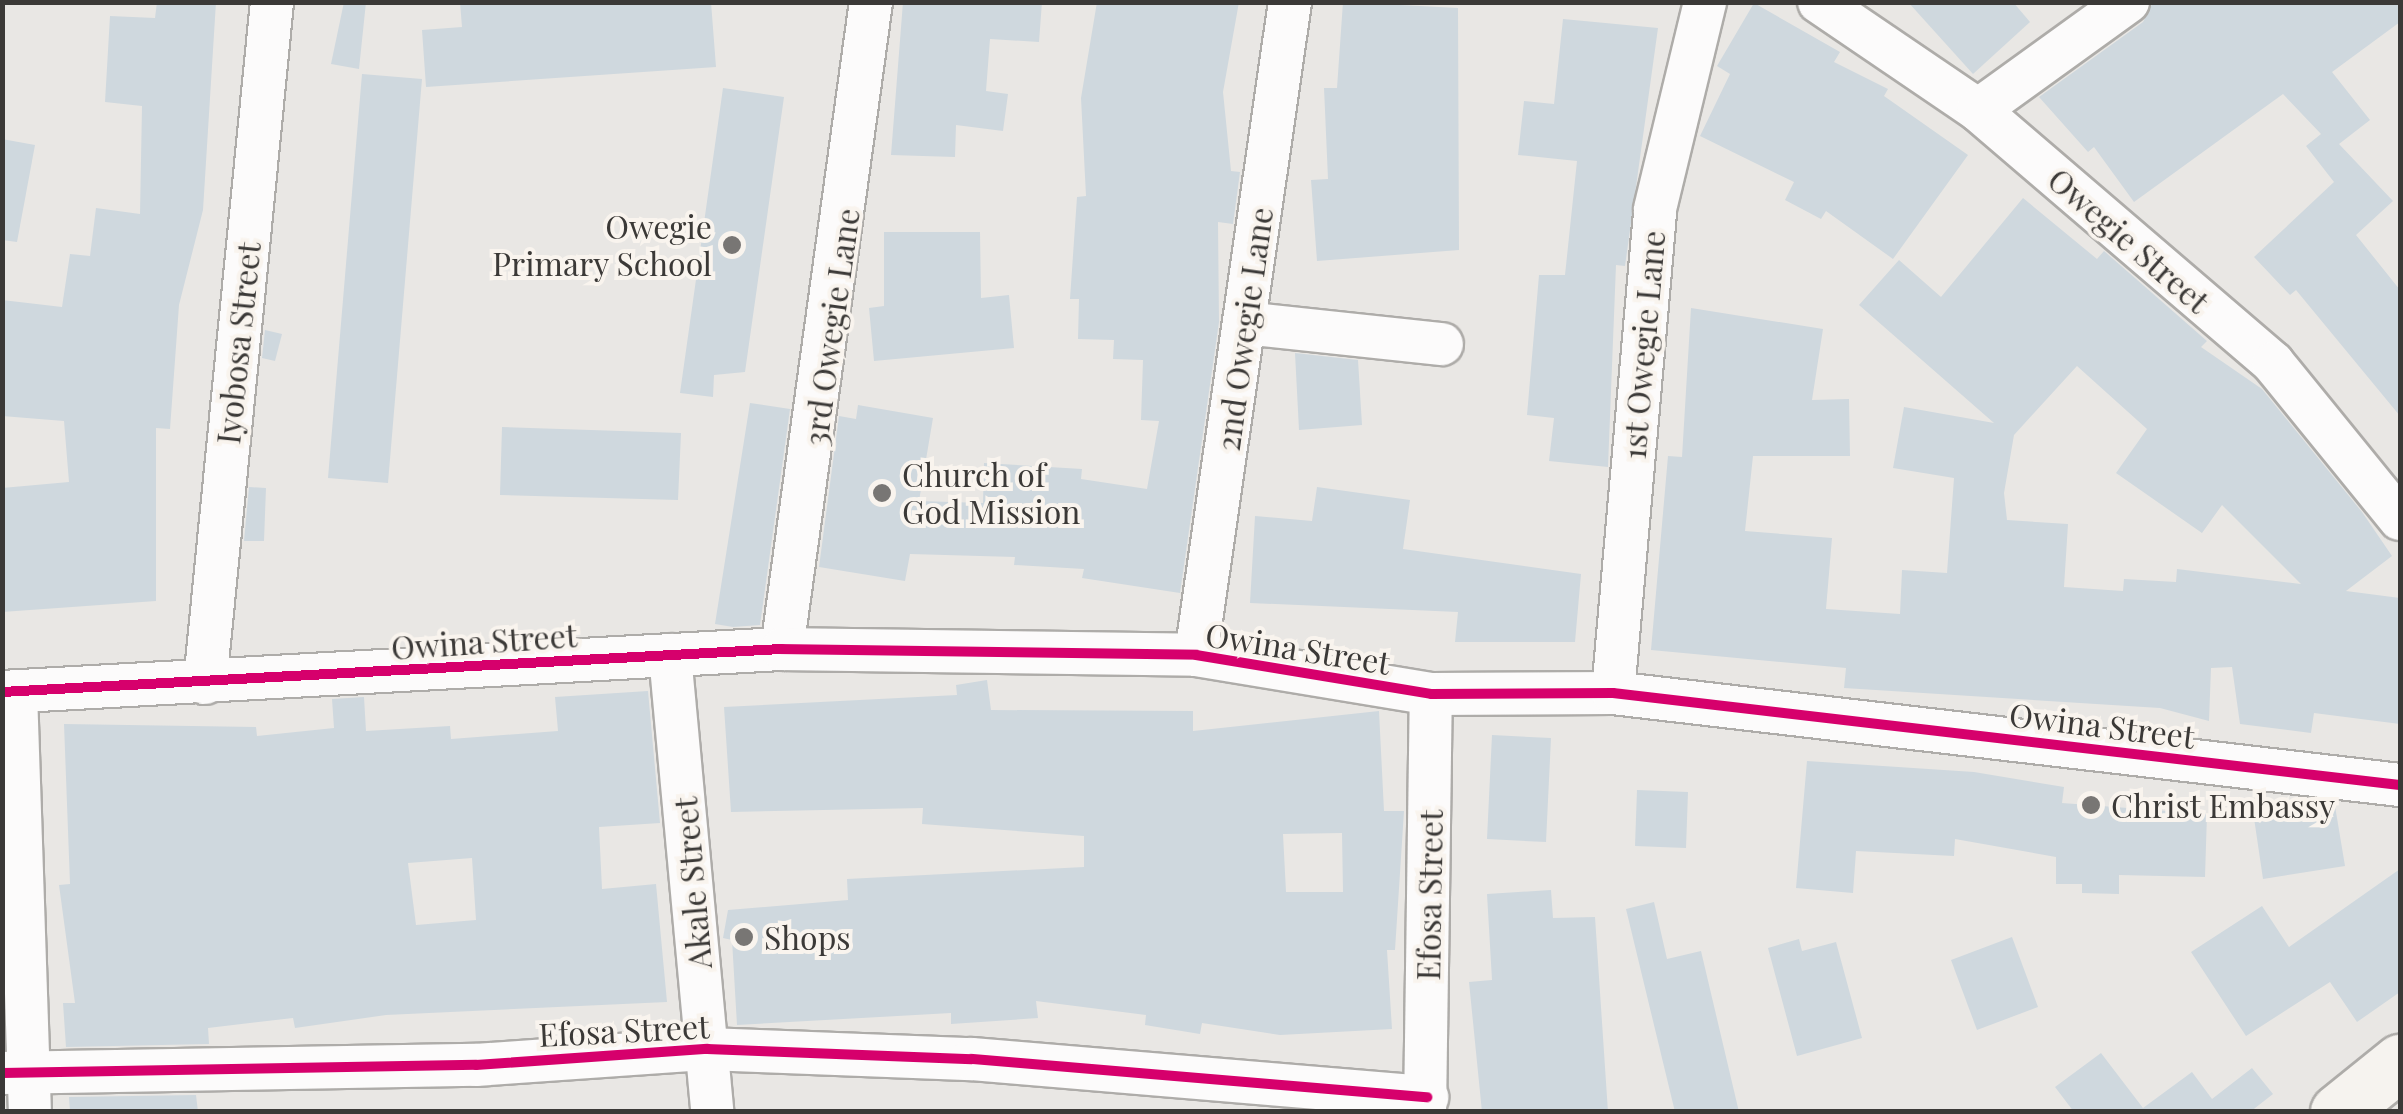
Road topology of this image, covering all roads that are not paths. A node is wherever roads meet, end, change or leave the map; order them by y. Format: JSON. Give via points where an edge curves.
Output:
{"nodes":[{"id":1,"x":272,"y":2,"type":"edge"},
{"id":2,"x":871,"y":2,"type":"edge"},
{"id":3,"x":1290,"y":2,"type":"edge"},
{"id":4,"x":1704,"y":2,"type":"edge"},
{"id":5,"x":1820,"y":2,"type":"edge"},
{"id":6,"x":2128,"y":2,"type":"edge"},
{"id":7,"x":1978,"y":110,"type":"junction"},
{"id":8,"x":1246,"y":323,"type":"junction"},
{"id":9,"x":1442,"y":344,"type":"dead end"},
{"id":10,"x":2400,"y":518,"type":"edge"},
{"id":11,"x":782,"y":650,"type":"junction"},
{"id":12,"x":670,"y":655,"type":"junction"},
{"id":13,"x":1196,"y":655,"type":"junction"},
{"id":14,"x":205,"y":683,"type":"junction"},
{"id":15,"x":9,"y":692,"type":"edge"},
{"id":16,"x":1613,"y":693,"type":"junction"},
{"id":17,"x":1432,"y":694,"type":"junction"},
{"id":18,"x":2400,"y":785,"type":"edge"},
{"id":19,"x":708,"y":1049,"type":"junction"},
{"id":20,"x":2400,"y":1062,"type":"edge"},
{"id":21,"x":21,"y":1085,"type":"edge"},
{"id":22,"x":1426,"y":1104,"type":"edge"},
{"id":23,"x":712,"y":1112,"type":"edge"},
{"id":24,"x":2338,"y":1112,"type":"edge"}],
"edges":[{"from":1,"to":14,"type":"street","name":"Iyobosa Street"},
{"from":2,"to":11,"type":"street","name":"3rd Owegie Lane","via":[[845,244]]},
{"from":3,"to":8,"type":"street","name":"2nd Owegie Lane"},
{"from":4,"to":16,"type":"street","name":"1st Owegie Lane","via":[[1655,209]]},
{"from":5,"to":7,"type":"street","name":"Owegie Street"},
{"from":6,"to":7,"type":"street"},
{"from":7,"to":10,"type":"street","name":"Owegie Street","via":[[2273,363]]},
{"from":8,"to":9,"type":"street"},
{"from":8,"to":13,"type":"street","name":"2nd Owegie Lane"},
{"from":11,"to":12,"type":"street","name":"Owina Street"},
{"from":11,"to":13,"type":"street","name":"Owina Street"},
{"from":12,"to":14,"type":"street","name":"Owina Street"},
{"from":12,"to":19,"type":"street","name":"Akale Street"},
{"from":13,"to":17,"type":"street","name":"Owina Street"},
{"from":14,"to":15,"type":"street","name":"Owina Street"},
{"from":15,"to":21,"type":"street"},
{"from":16,"to":17,"type":"street","name":"Owina Street"},
{"from":16,"to":18,"type":"street","name":"Owina Street"},
{"from":17,"to":22,"type":"street","name":"Efosa Street"},
{"from":19,"to":21,"type":"street","name":"Efosa Street"},
{"from":19,"to":22,"type":"street","name":"Efosa Street","via":[[972,1059]]},
{"from":19,"to":23,"type":"street","name":"Akale Street"},
{"from":20,"to":24,"type":"main road"}]}
